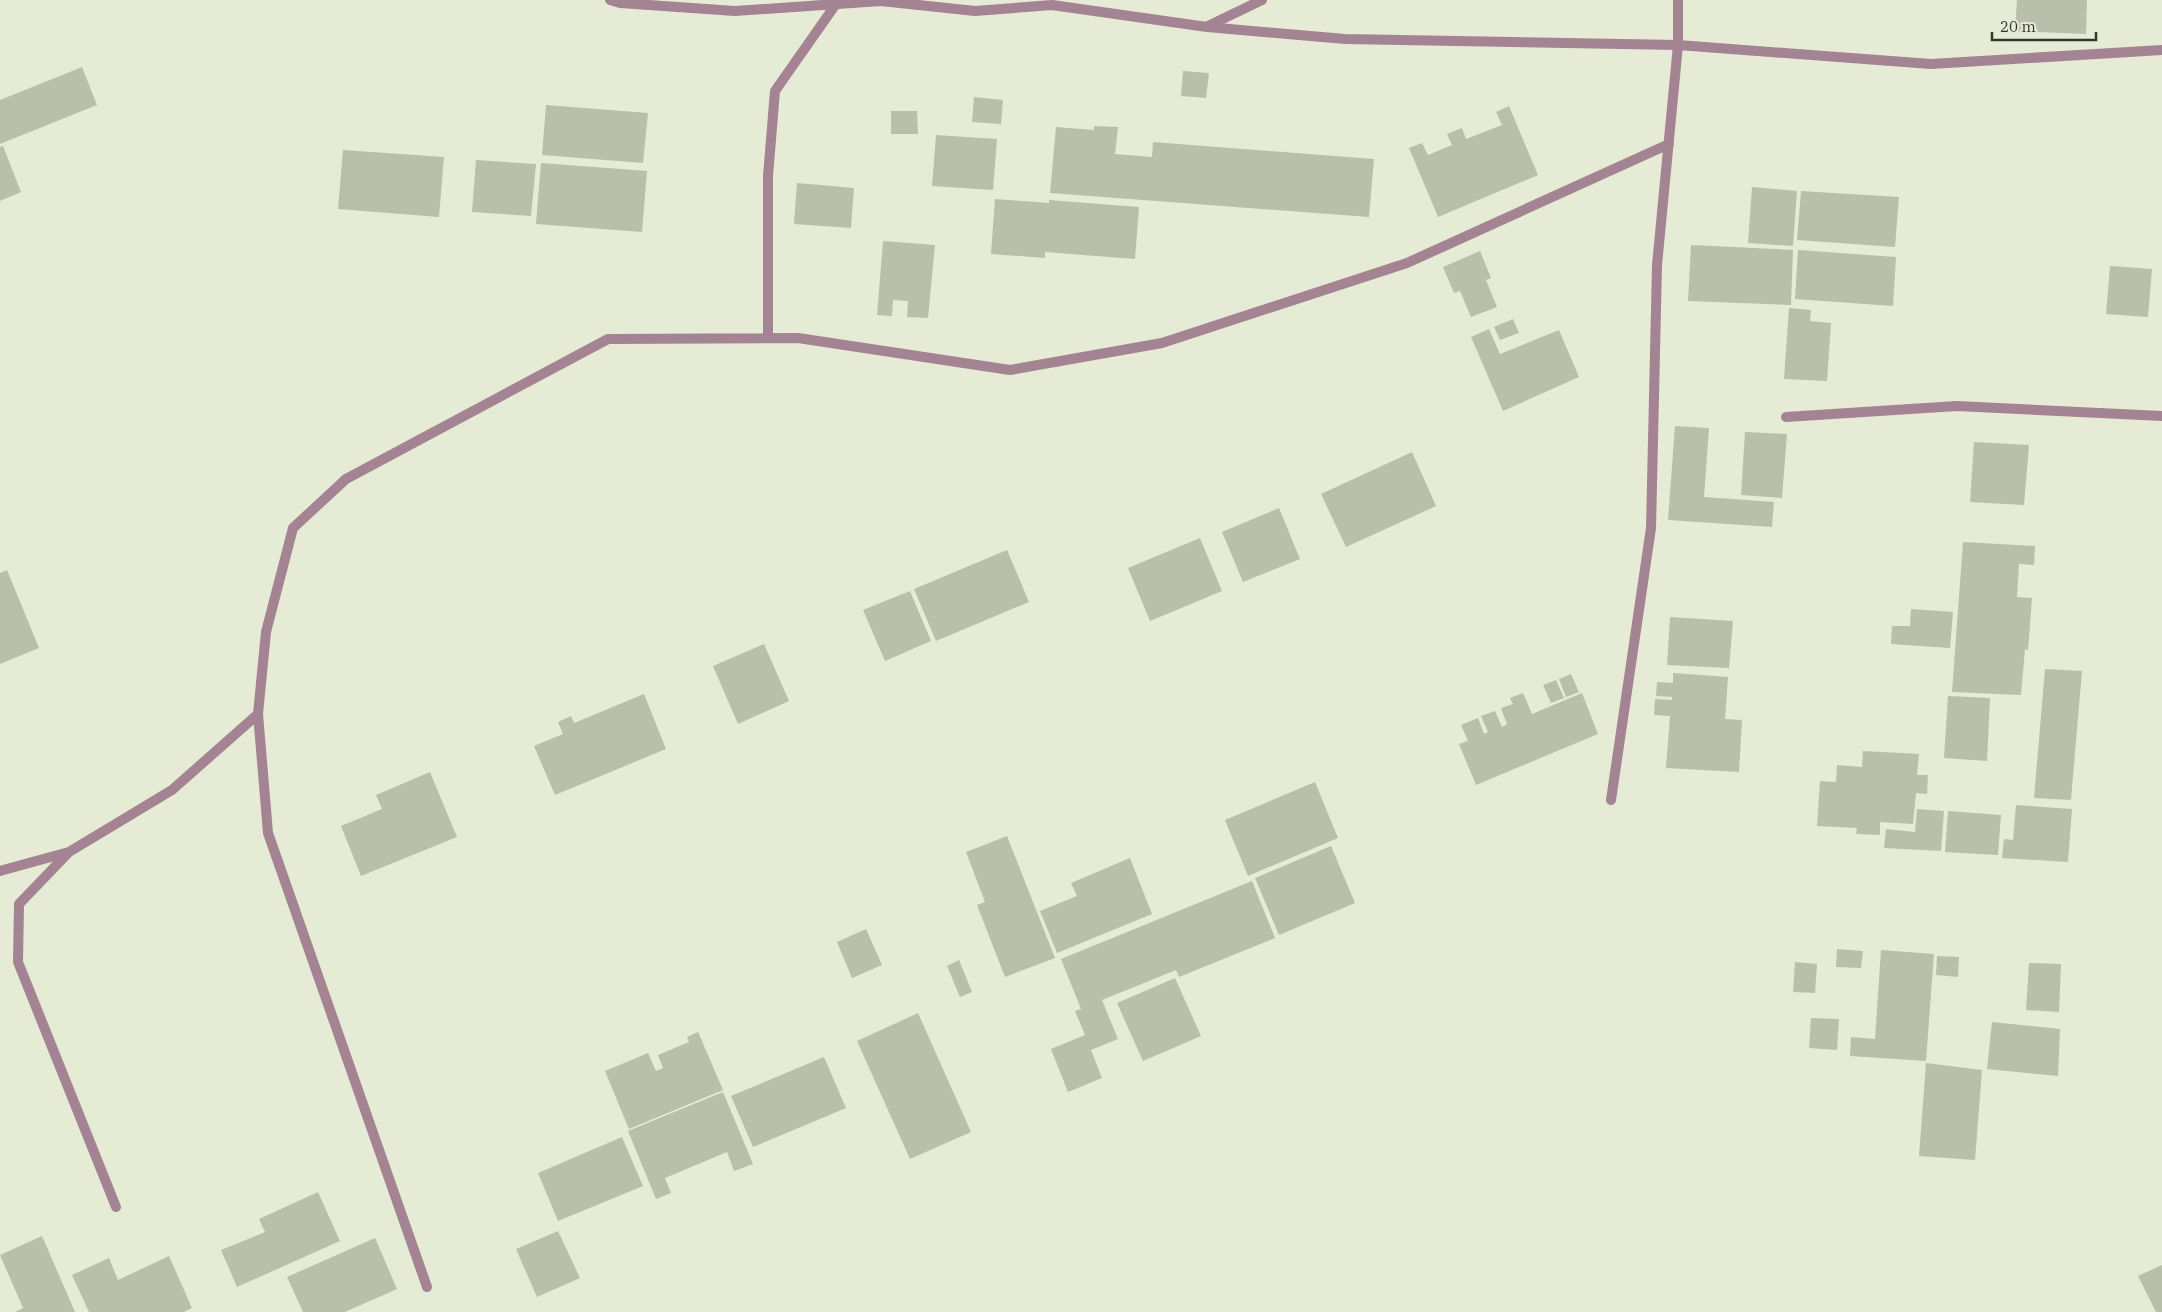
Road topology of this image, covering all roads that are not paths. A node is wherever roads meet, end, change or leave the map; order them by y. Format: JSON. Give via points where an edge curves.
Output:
{"nodes":[{"id":1,"x":610,"y":0,"type":"edge"},
{"id":2,"x":1262,"y":0,"type":"edge"},
{"id":3,"x":1678,"y":0,"type":"edge"},
{"id":4,"x":836,"y":4,"type":"junction"},
{"id":5,"x":1207,"y":27,"type":"junction"},
{"id":6,"x":1678,"y":45,"type":"junction"},
{"id":7,"x":2162,"y":50,"type":"edge"},
{"id":8,"x":1668,"y":144,"type":"junction"},
{"id":9,"x":768,"y":338,"type":"junction"},
{"id":10,"x":2162,"y":416,"type":"edge"},
{"id":11,"x":1786,"y":417,"type":"dead end"},
{"id":12,"x":258,"y":714,"type":"junction"},
{"id":13,"x":1611,"y":800,"type":"dead end"},
{"id":14,"x":69,"y":852,"type":"junction"},
{"id":15,"x":0,"y":871,"type":"edge"},
{"id":16,"x":116,"y":1207,"type":"dead end"},
{"id":17,"x":427,"y":1287,"type":"dead end"}],
"edges":[{"from":1,"to":4,"type":"street","via":[[735,11]]},
{"from":2,"to":5,"type":"street"},
{"from":3,"to":6,"type":"street"},
{"from":4,"to":5,"type":"street","via":[[881,1],[975,11],[1052,5]]},
{"from":4,"to":9,"type":"street","via":[[775,91],[768,176]]},
{"from":5,"to":6,"type":"street","via":[[1345,39]]},
{"from":6,"to":7,"type":"street","via":[[1931,64]]},
{"from":6,"to":8,"type":"street"},
{"from":8,"to":9,"type":"street","via":[[1406,263],[1162,342],[1010,370],[798,338]]},
{"from":8,"to":13,"type":"street","via":[[1657,265],[1651,528]]},
{"from":9,"to":12,"type":"street","via":[[608,339],[346,480],[293,528],[266,632]]},
{"from":10,"to":11,"type":"street","via":[[1957,406]]},
{"from":12,"to":14,"type":"street","via":[[172,790]]},
{"from":12,"to":17,"type":"street","via":[[268,833]]},
{"from":14,"to":15,"type":"street"},
{"from":14,"to":16,"type":"street","via":[[19,904],[18,962]]}]}
